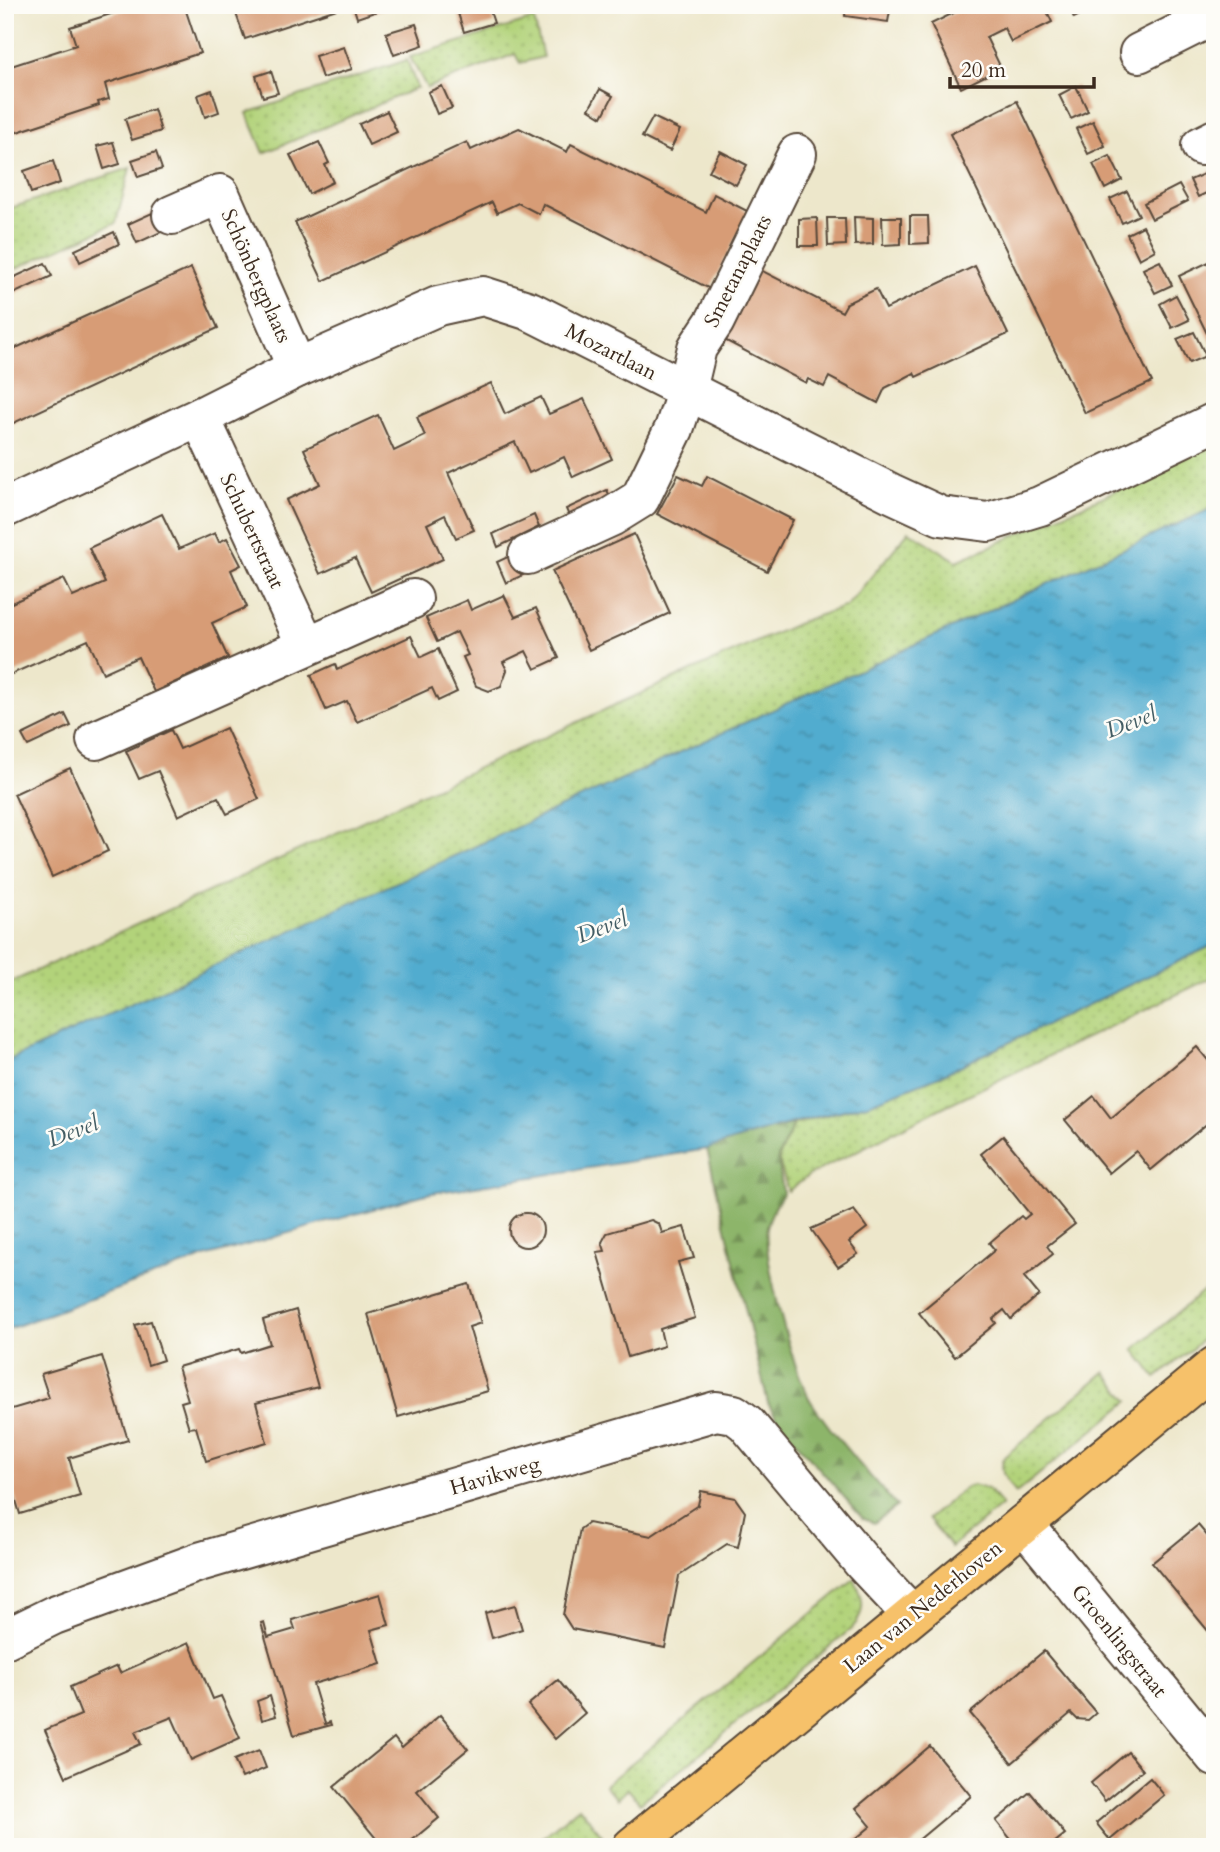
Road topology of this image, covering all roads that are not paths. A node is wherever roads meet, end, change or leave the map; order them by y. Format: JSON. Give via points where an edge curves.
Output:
{"nodes":[{"id":1,"x":1215,"y":15,"type":"edge"},
{"id":2,"x":1139,"y":53,"type":"dead end"},
{"id":3,"x":797,"y":154,"type":"dead end"},
{"id":4,"x":172,"y":215,"type":"dead end"},
{"id":5,"x":297,"y":368,"type":"junction"},
{"id":6,"x":687,"y":390,"type":"junction"},
{"id":7,"x":200,"y":416,"type":"junction"},
{"id":8,"x":1215,"y":422,"type":"edge"},
{"id":9,"x":5,"y":508,"type":"edge"},
{"id":10,"x":527,"y":555,"type":"dead end"},
{"id":11,"x":413,"y":599,"type":"dead end"},
{"id":12,"x":306,"y":645,"type":"junction"},
{"id":13,"x":96,"y":740,"type":"dead end"},
{"id":14,"x":1215,"y":1366,"type":"edge"},
{"id":15,"x":1024,"y":1524,"type":"junction"},
{"id":16,"x":912,"y":1615,"type":"junction"},
{"id":17,"x":5,"y":1639,"type":"edge"},
{"id":18,"x":1215,"y":1758,"type":"edge"},
{"id":19,"x":632,"y":1847,"type":"edge"}],
"edges":[{"from":1,"to":2,"type":"street"},
{"from":3,"to":6,"type":"street","name":"Smetanaplaats","via":[[715,321],[697,348]]},
{"from":4,"to":5,"type":"street","name":"Schönbergplaats","via":[[220,194]]},
{"from":5,"to":6,"type":"street","name":"Mozartlaan","via":[[438,306],[482,296],[530,311]]},
{"from":5,"to":7,"type":"street","name":"Mozartlaan"},
{"from":6,"to":8,"type":"street","name":"Mozartlaan","via":[[941,516],[988,522],[1040,506]]},
{"from":6,"to":10,"type":"street","name":"Smetanaplaats","via":[[674,429],[640,499]]},
{"from":7,"to":9,"type":"street","name":"Mozartlaan"},
{"from":7,"to":12,"type":"street","name":"Schubertstraat"},
{"from":11,"to":12,"type":"street"},
{"from":12,"to":13,"type":"street"},
{"from":14,"to":15,"type":"main road","name":"Laan van Nederhoven"},
{"from":15,"to":16,"type":"main road","name":"Laan van Nederhoven"},
{"from":15,"to":18,"type":"street","name":"Groenlingstraat"},
{"from":16,"to":17,"type":"street","name":"Havikweg","via":[[746,1423],[734,1414],[716,1412],[199,1562],[54,1615]]},
{"from":16,"to":19,"type":"main road","name":"Laan van Nederhoven"}]}
